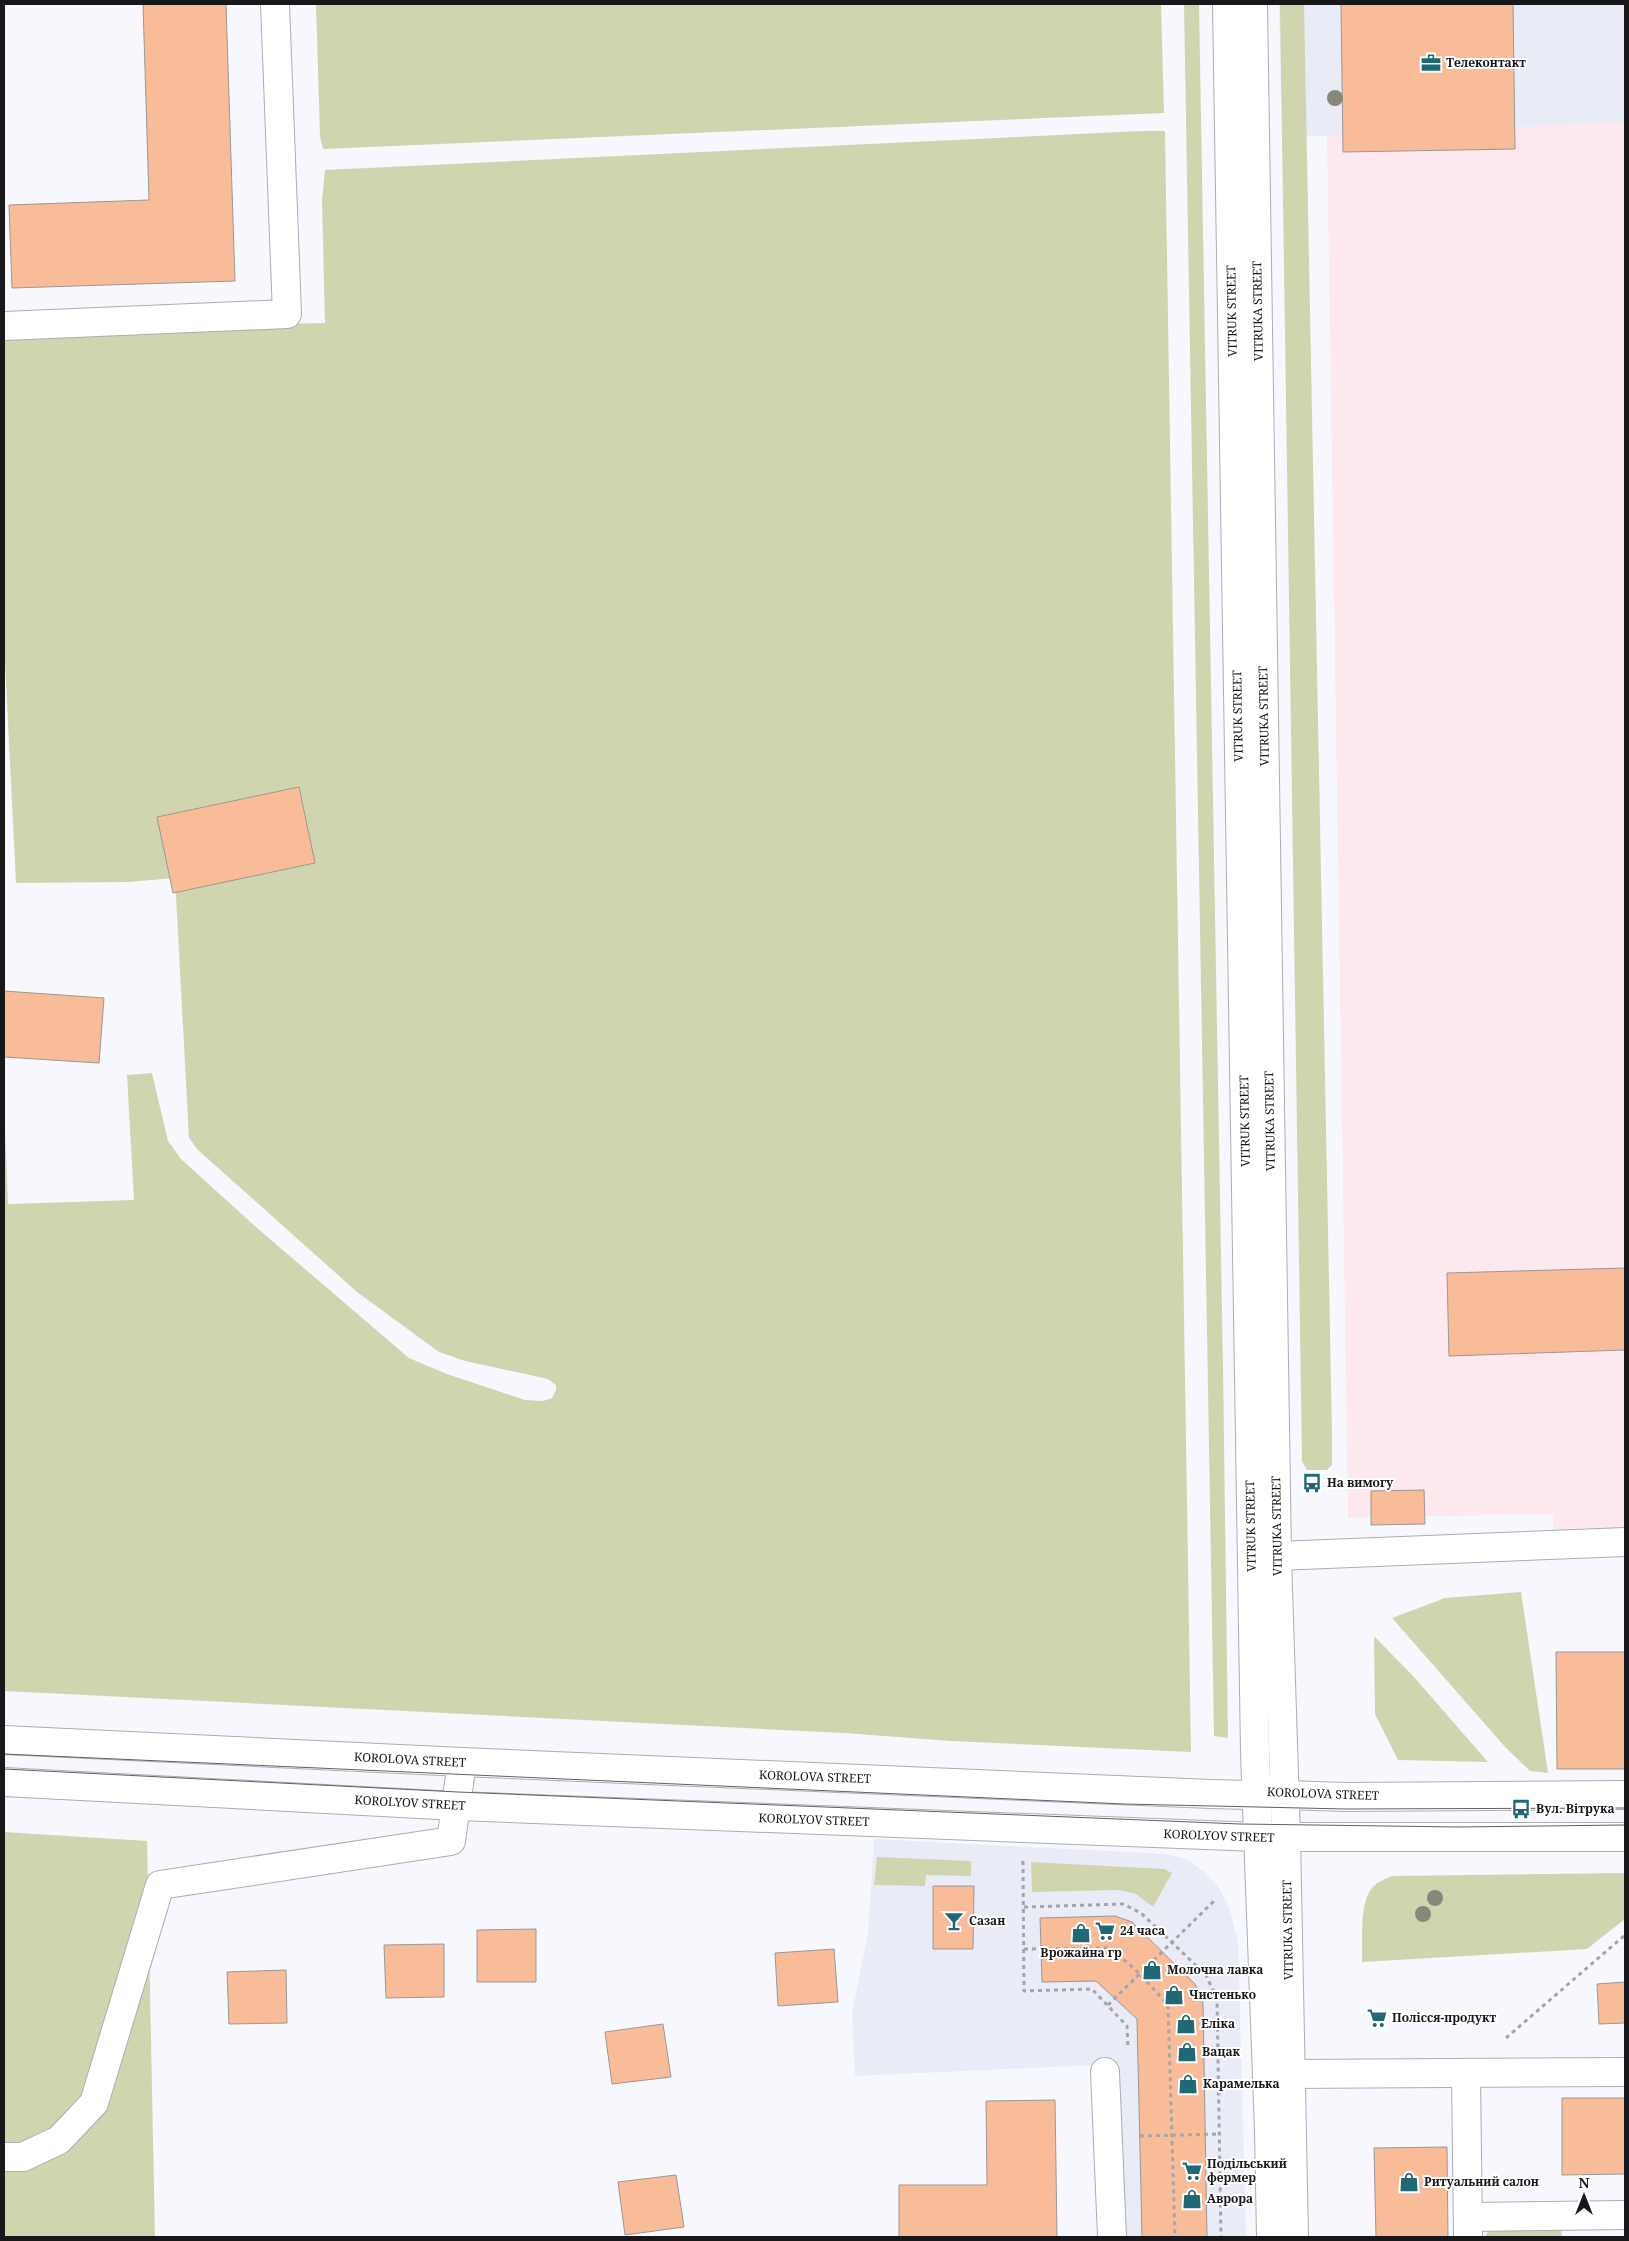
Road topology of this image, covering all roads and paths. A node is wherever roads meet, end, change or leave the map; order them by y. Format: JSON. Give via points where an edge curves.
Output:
{"nodes":[{"id":1,"x":275,"y":4,"type":"edge"},
{"id":2,"x":1227,"y":4,"type":"edge"},
{"id":3,"x":1253,"y":4,"type":"edge"},
{"id":4,"x":4,"y":326,"type":"edge"},
{"id":5,"x":1625,"y":1542,"type":"edge"},
{"id":6,"x":1277,"y":1556,"type":"junction"},
{"id":7,"x":4,"y":1740,"type":"edge"},
{"id":8,"x":462,"y":1762,"type":"junction"},
{"id":9,"x":4,"y":1782,"type":"edge"},
{"id":10,"x":1257,"y":1792,"type":"junction"},
{"id":11,"x":1625,"y":1795,"type":"edge"},
{"id":12,"x":1285,"y":1796,"type":"junction"},
{"id":13,"x":457,"y":1806,"type":"junction"},
{"id":14,"x":1625,"y":1836,"type":"edge"},
{"id":15,"x":1258,"y":1838,"type":"junction"},
{"id":16,"x":1286,"y":1838,"type":"junction"},
{"id":17,"x":1024,"y":1863,"type":"dead end"},
{"id":18,"x":1024,"y":1878,"type":"dead end"},
{"id":19,"x":1215,"y":1900,"type":"dead end"},
{"id":20,"x":1024,"y":1907,"type":"dead end"},
{"id":21,"x":1625,"y":1935,"type":"edge"},
{"id":22,"x":1172,"y":1943,"type":"junction"},
{"id":23,"x":1024,"y":1949,"type":"dead end"},
{"id":24,"x":1140,"y":1974,"type":"junction"},
{"id":25,"x":1108,"y":2005,"type":"dead end"},
{"id":26,"x":1106,"y":2072,"type":"dead end"},
{"id":27,"x":1625,"y":2072,"type":"edge"},
{"id":28,"x":1466,"y":2073,"type":"junction"},
{"id":29,"x":1290,"y":2074,"type":"junction"},
{"id":30,"x":1220,"y":2134,"type":"junction"},
{"id":31,"x":1172,"y":2135,"type":"junction"},
{"id":32,"x":1139,"y":2136,"type":"dead end"},
{"id":33,"x":4,"y":2157,"type":"edge"},
{"id":34,"x":1625,"y":2215,"type":"edge"},
{"id":35,"x":1468,"y":2227,"type":"edge"},
{"id":36,"x":1112,"y":2237,"type":"edge"},
{"id":37,"x":1175,"y":2237,"type":"edge"},
{"id":38,"x":1221,"y":2237,"type":"edge"},
{"id":39,"x":1271,"y":2237,"type":"edge"},
{"id":40,"x":1294,"y":2237,"type":"edge"}],
"edges":[{"from":1,"to":4,"type":"main road","via":[[287,314]]},
{"from":2,"to":10,"type":"main road","name":"VITRUK STREET"},
{"from":3,"to":6,"type":"main road","name":"VITRUKA STREET"},
{"from":5,"to":6,"type":"main road"},
{"from":6,"to":12,"type":"main road","name":"VITRUKA STREET"},
{"from":7,"to":8,"type":"main road","name":"KOROLOVA STREET"},
{"from":8,"to":10,"type":"main road","name":"KOROLOVA STREET","via":[[1249,1796]]},
{"from":8,"to":13,"type":"main road"},
{"from":9,"to":13,"type":"main road","name":"KOROLYOV STREET"},
{"from":10,"to":12,"type":"main road","name":"KOROLOVA STREET"},
{"from":10,"to":15,"type":"main road","name":"VITRUK STREET"},
{"from":11,"to":12,"type":"main road","name":"KOROLOVA STREET"},
{"from":12,"to":16,"type":"main road","name":"VITRUKA STREET"},
{"from":13,"to":15,"type":"main road","name":"KOROLYOV STREET"},
{"from":13,"to":33,"type":"main road","via":[[451,1841],[160,1885],[94,2103],[58,2140],[24,2157]]},
{"from":14,"to":16,"type":"main road","name":"KOROLYOV STREET"},
{"from":15,"to":16,"type":"main road","name":"KOROLYOV STREET"},
{"from":15,"to":39,"type":"main road","name":"VITRUK STREET"},
{"from":16,"to":29,"type":"main road","name":"VITRUKA STREET"},
{"from":17,"to":18,"type":"path"},
{"from":19,"to":22,"type":"path"},
{"from":20,"to":22,"type":"path","via":[[1123,1904],[1140,1912]]},
{"from":21,"to":28,"type":"path"},
{"from":22,"to":24,"type":"path"},
{"from":22,"to":30,"type":"path","via":[[1206,1976],[1217,1999]]},
{"from":23,"to":24,"type":"path","via":[[1111,1948]]},
{"from":24,"to":25,"type":"path"},
{"from":24,"to":31,"type":"path","via":[[1168,2005]]},
{"from":26,"to":36,"type":"main road"},
{"from":27,"to":28,"type":"main road"},
{"from":28,"to":29,"type":"main road"},
{"from":28,"to":35,"type":"main road"},
{"from":29,"to":40,"type":"main road","name":"VITRUKA STREET"},
{"from":30,"to":31,"type":"path"},
{"from":30,"to":38,"type":"path"},
{"from":31,"to":32,"type":"path"},
{"from":31,"to":37,"type":"path"},
{"from":34,"to":35,"type":"main road"}]}
